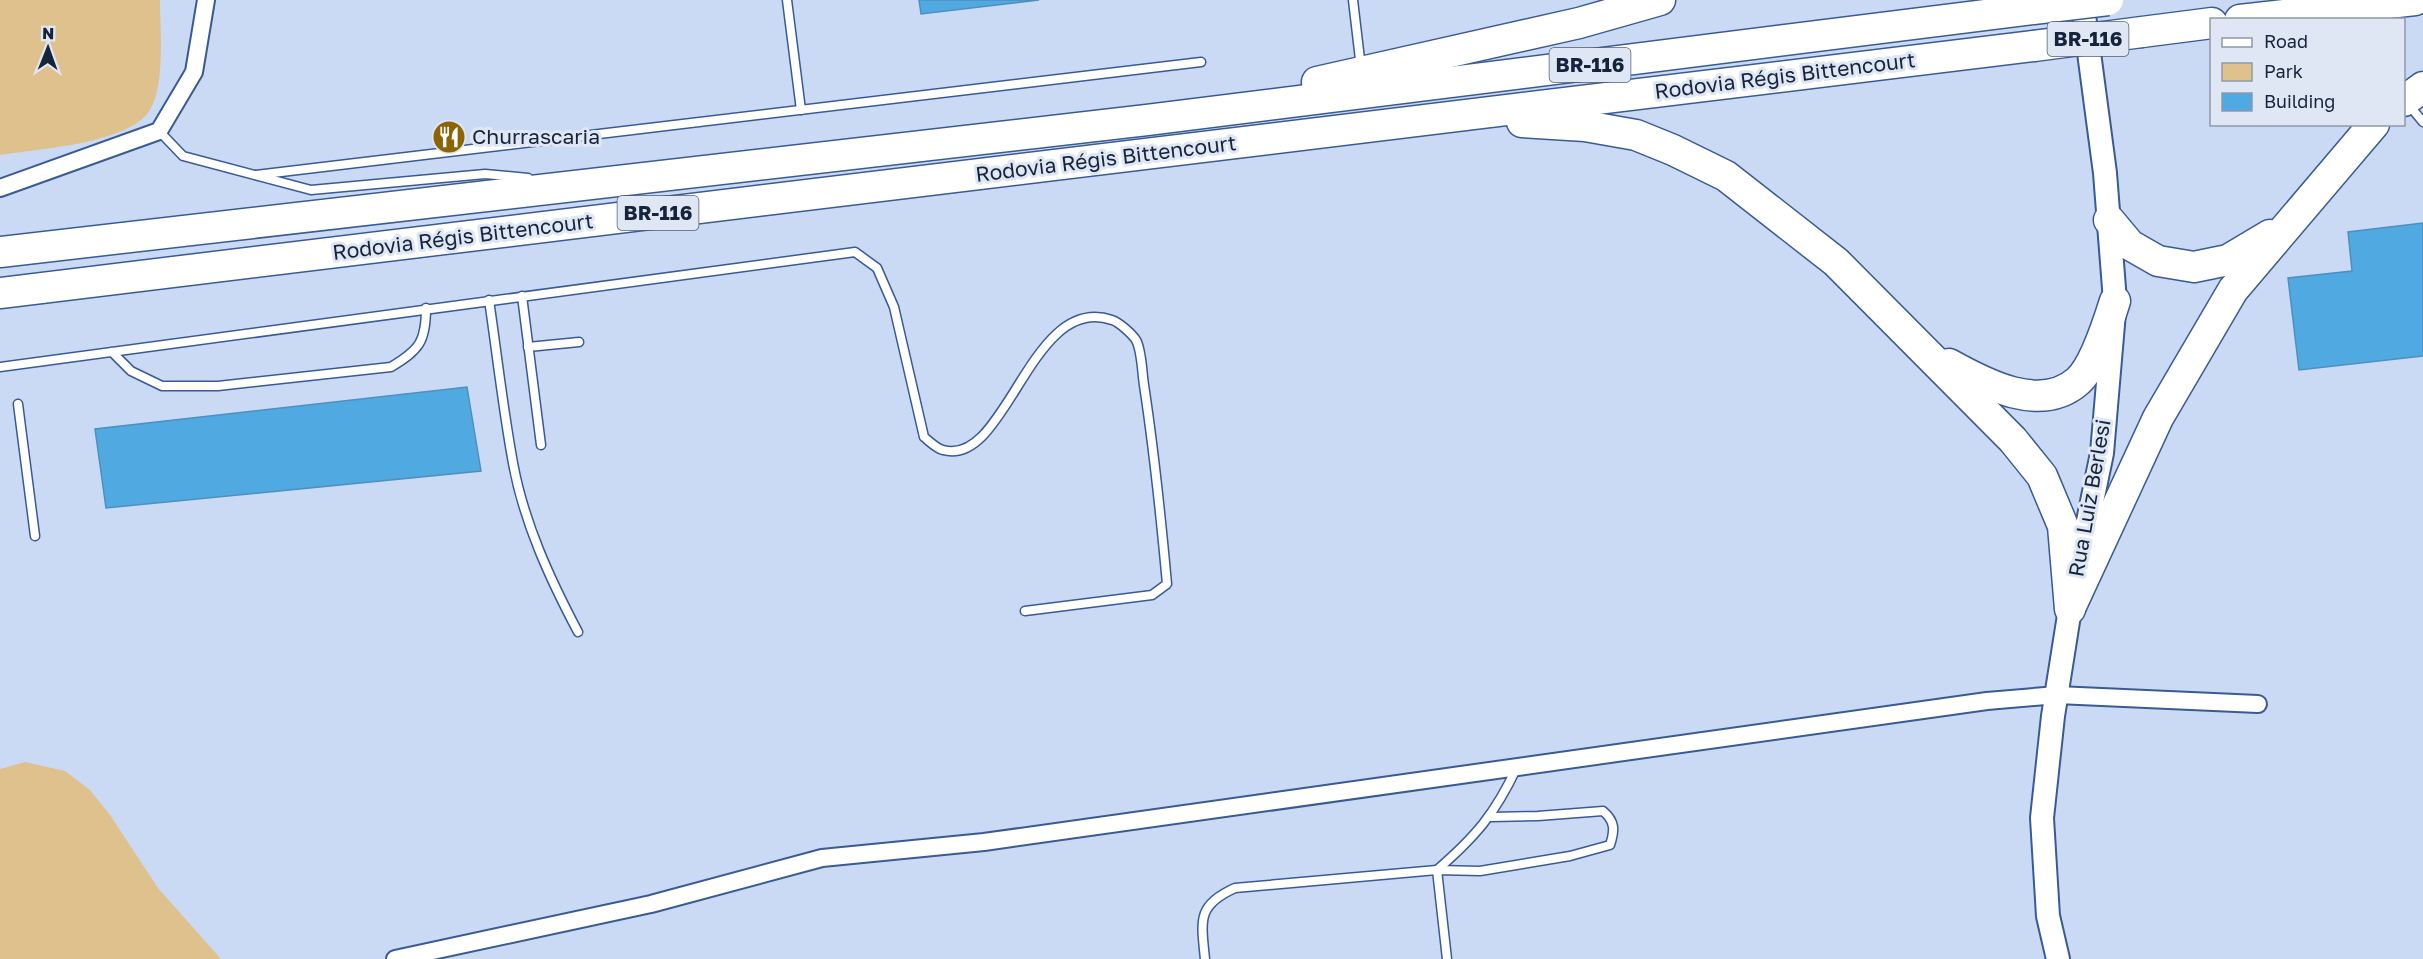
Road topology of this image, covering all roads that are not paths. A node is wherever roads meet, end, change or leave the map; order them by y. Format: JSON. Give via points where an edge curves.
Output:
{"nodes":[{"id":1,"x":206,"y":0,"type":"edge"},
{"id":2,"x":788,"y":0,"type":"edge"},
{"id":3,"x":1353,"y":0,"type":"edge"},
{"id":4,"x":1660,"y":0,"type":"edge"},
{"id":5,"x":2082,"y":0,"type":"edge"},
{"id":6,"x":2108,"y":0,"type":"edge"},
{"id":7,"x":2415,"y":0,"type":"edge"},
{"id":8,"x":2258,"y":18,"type":"edge"},
{"id":9,"x":2210,"y":23,"type":"edge"},
{"id":10,"x":1201,"y":62,"type":"dead end"},
{"id":11,"x":1361,"y":72,"type":"junction"},
{"id":12,"x":801,"y":110,"type":"junction"},
{"id":13,"x":1147,"y":120,"type":"junction"},
{"id":14,"x":2372,"y":126,"type":"edge"},
{"id":15,"x":159,"y":131,"type":"junction"},
{"id":16,"x":1315,"y":132,"type":"junction"},
{"id":17,"x":256,"y":175,"type":"junction"},
{"id":18,"x":532,"y":179,"type":"dead end"},
{"id":19,"x":544,"y":180,"type":"dead end"},
{"id":20,"x":579,"y":184,"type":"junction"},
{"id":21,"x":0,"y":188,"type":"edge"},
{"id":22,"x":2109,"y":220,"type":"junction"},
{"id":23,"x":2293,"y":220,"type":"junction"},
{"id":24,"x":0,"y":252,"type":"edge"},
{"id":25,"x":71,"y":285,"type":"junction"},
{"id":26,"x":0,"y":293,"type":"edge"},
{"id":27,"x":522,"y":296,"type":"junction"},
{"id":28,"x":489,"y":300,"type":"junction"},
{"id":29,"x":2115,"y":301,"type":"junction"},
{"id":30,"x":0,"y":306,"type":"edge"},
{"id":31,"x":426,"y":308,"type":"junction"},
{"id":32,"x":579,"y":342,"type":"dead end"},
{"id":33,"x":528,"y":347,"type":"junction"},
{"id":34,"x":1926,"y":350,"type":"junction"},
{"id":35,"x":111,"y":352,"type":"junction"},
{"id":36,"x":0,"y":367,"type":"edge"},
{"id":37,"x":18,"y":405,"type":"dead end"},
{"id":38,"x":541,"y":445,"type":"dead end"},
{"id":39,"x":35,"y":536,"type":"dead end"},
{"id":40,"x":2070,"y":609,"type":"junction"},
{"id":41,"x":1025,"y":611,"type":"dead end"},
{"id":42,"x":578,"y":632,"type":"dead end"},
{"id":43,"x":2057,"y":695,"type":"junction"},
{"id":44,"x":2258,"y":704,"type":"dead end"},
{"id":45,"x":1518,"y":767,"type":"junction"},
{"id":46,"x":1491,"y":817,"type":"junction"},
{"id":47,"x":1437,"y":870,"type":"junction"},
{"id":48,"x":395,"y":959,"type":"edge"},
{"id":49,"x":1205,"y":959,"type":"edge"},
{"id":50,"x":1448,"y":959,"type":"edge"},
{"id":51,"x":2058,"y":959,"type":"edge"}],
"edges":[{"from":1,"to":15,"type":"street","via":[[194,72]]},
{"from":2,"to":12,"type":"lane"},
{"from":3,"to":11,"type":"lane"},
{"from":4,"to":11,"type":"highway","via":[[1579,23]]},
{"from":5,"to":22,"type":"street","name":"Rua Luiz Berlesi"},
{"from":6,"to":13,"type":"highway","name":"Rodovia Régis Bittencourt","number":"BR-116","bridge":true},
{"from":7,"to":8,"type":"highway"},
{"from":9,"to":16,"type":"highway","name":"Rodovia Régis Bittencourt","number":"BR-116","bridge":true},
{"from":10,"to":12,"type":"lane"},
{"from":11,"to":13,"type":"highway"},
{"from":12,"to":17,"type":"lane"},
{"from":13,"to":20,"type":"highway","name":"Rodovia Régis Bittencourt","number":"BR-116"},
{"from":14,"to":23,"type":"highway"},
{"from":15,"to":17,"type":"lane","via":[[183,156]]},
{"from":15,"to":21,"type":"street"},
{"from":16,"to":25,"type":"highway","name":"Rodovia Régis Bittencourt","number":"BR-116"},
{"from":16,"to":34,"type":"highway","via":[[1539,122],[1636,135],[1726,176],[1836,262]]},
{"from":17,"to":18,"type":"lane","via":[[311,190],[485,174]]},
{"from":19,"to":20,"type":"lane"},
{"from":20,"to":24,"type":"highway","name":"Rodovia Régis Bittencourt","number":"BR-116"},
{"from":22,"to":23,"type":"highway","via":[[2130,245],[2158,261],[2194,267],[2228,260]]},
{"from":22,"to":29,"type":"street","name":"Rua Luiz Berlesi"},
{"from":23,"to":40,"type":"highway","via":[[2233,290],[2158,418]]},
{"from":25,"to":26,"type":"highway","name":"Rodovia Régis Bittencourt","number":"BR-116"},
{"from":25,"to":30,"type":"highway"},
{"from":27,"to":28,"type":"lane"},
{"from":27,"to":33,"type":"lane"},
{"from":27,"to":41,"type":"lane","via":[[855,252],[877,268],[894,306],[924,438],[942,450],[961,450],[987,434],[1035,359],[1070,322],[1089,315],[1114,320],[1137,341],[1167,584],[1152,595]]},
{"from":28,"to":31,"type":"lane"},
{"from":28,"to":42,"type":"lane","via":[[513,464],[523,502],[546,572]]},
{"from":29,"to":34,"type":"highway","via":[[2099,347],[2079,381],[2047,397],[2012,393]]},
{"from":29,"to":40,"type":"street","name":"Rua Luiz Berlesi","via":[[2102,453]]},
{"from":31,"to":35,"type":"lane"},
{"from":31,"to":35,"type":"lane","via":[[426,331],[415,352],[391,367],[218,386],[162,386],[131,371]]},
{"from":32,"to":33,"type":"lane"},
{"from":33,"to":38,"type":"lane"},
{"from":34,"to":40,"type":"highway","via":[[2013,440],[2042,476],[2063,526]]},
{"from":35,"to":36,"type":"lane"},
{"from":37,"to":39,"type":"lane"},
{"from":40,"to":43,"type":"street","name":"Rua Luiz Berlesi"},
{"from":43,"to":44,"type":"street"},
{"from":43,"to":45,"type":"street","via":[[1987,701]]},
{"from":43,"to":51,"type":"street","name":"Rua Luiz Berlesi","via":[[2042,819],[2048,916]]},
{"from":45,"to":46,"type":"lane"},
{"from":45,"to":48,"type":"street","via":[[984,842],[822,858],[651,904]]},
{"from":46,"to":47,"type":"lane"},
{"from":46,"to":47,"type":"lane","via":[[1603,810],[1612,818],[1614,831],[1610,845],[1570,856],[1480,871]]},
{"from":47,"to":49,"type":"lane","via":[[1235,888],[1214,898],[1204,910]]},
{"from":47,"to":50,"type":"lane"}]}
